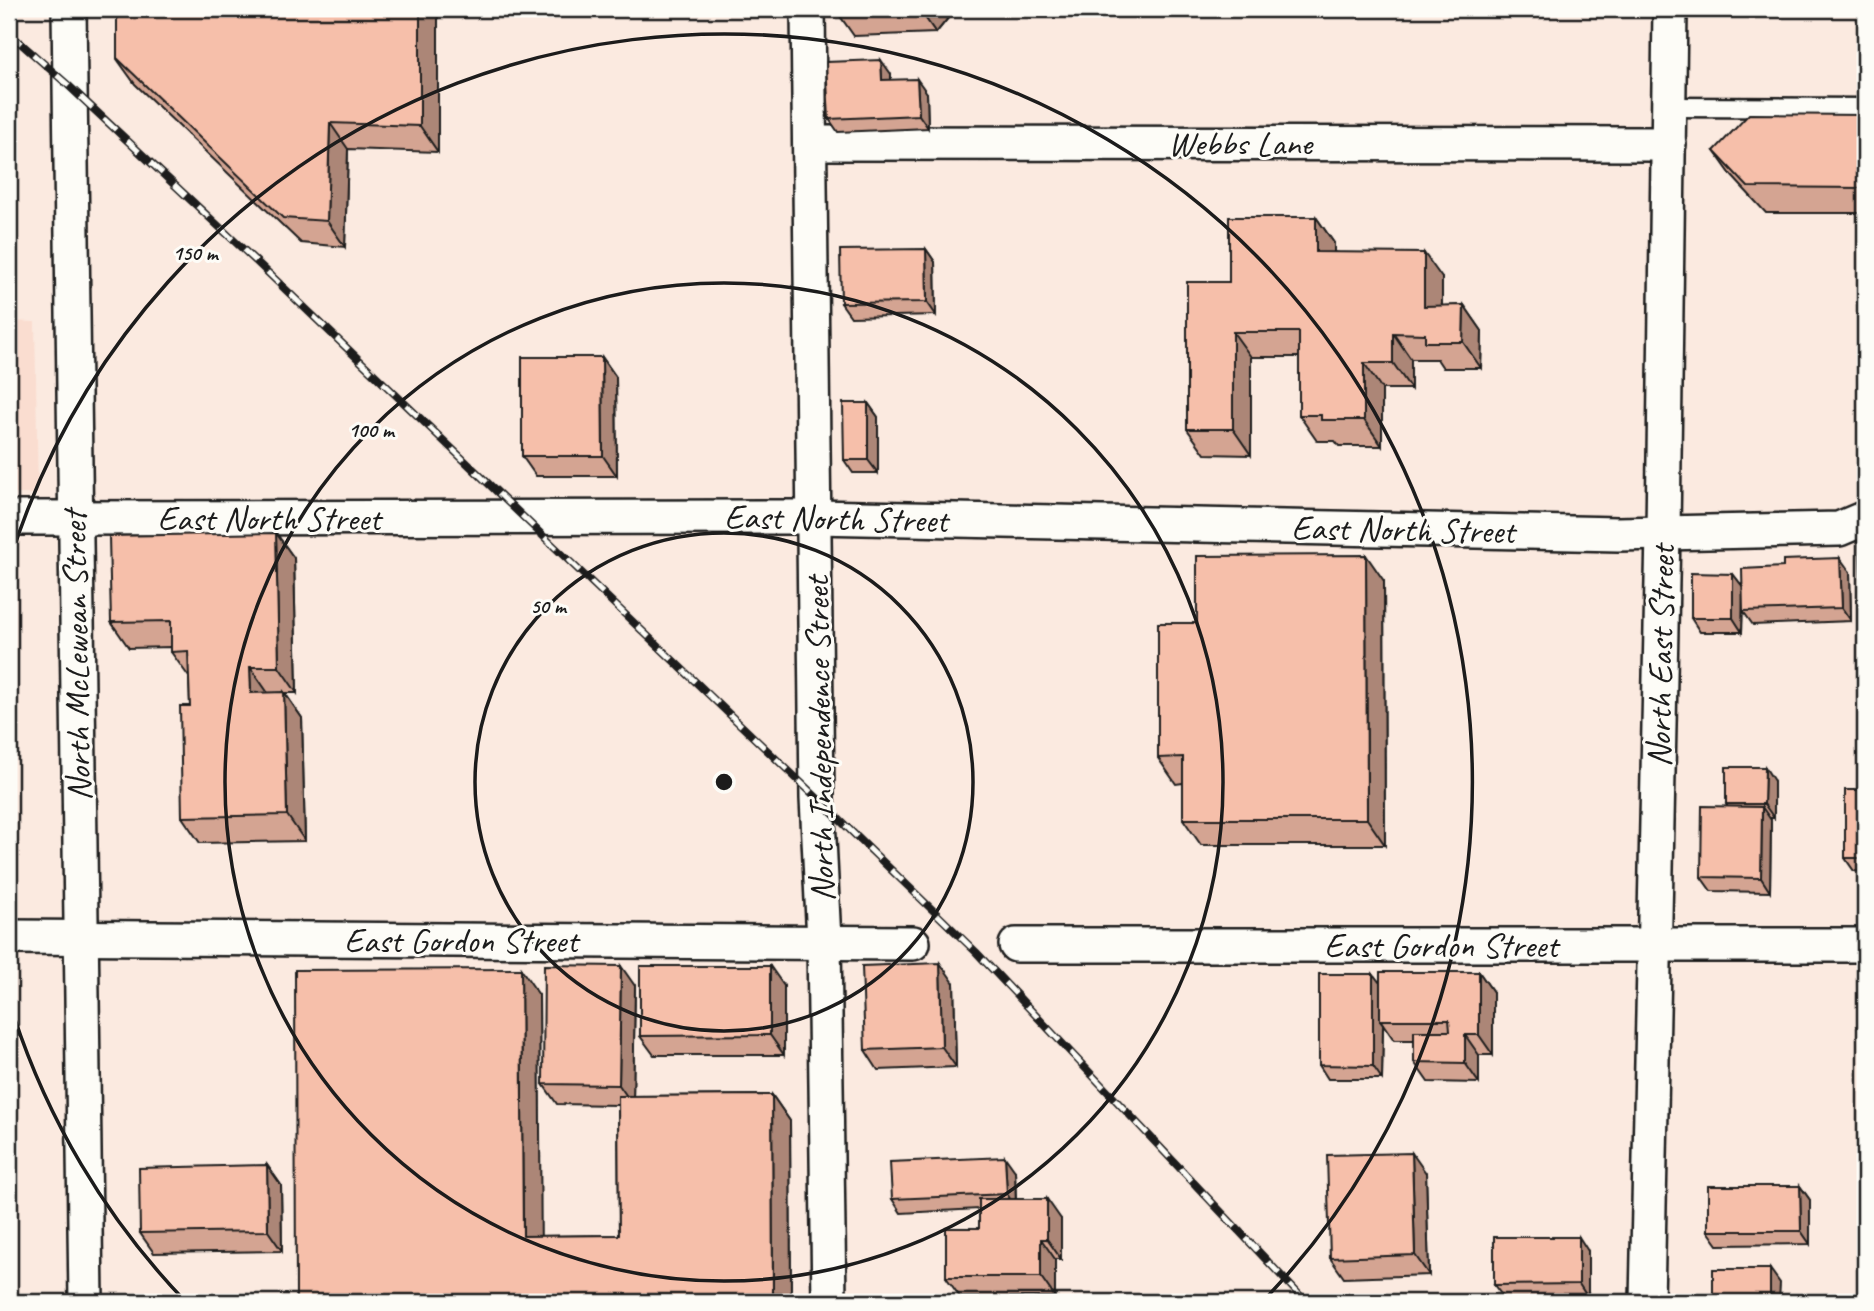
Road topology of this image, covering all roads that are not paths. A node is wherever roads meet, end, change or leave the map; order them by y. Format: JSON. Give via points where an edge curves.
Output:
{"nodes":[{"id":1,"x":69,"y":9,"type":"edge"},
{"id":2,"x":808,"y":9,"type":"edge"},
{"id":3,"x":1671,"y":9,"type":"edge"},
{"id":4,"x":1669,"y":107,"type":"junction"},
{"id":5,"x":1865,"y":108,"type":"edge"},
{"id":6,"x":811,"y":143,"type":"junction"},
{"id":7,"x":1669,"y":144,"type":"junction"},
{"id":8,"x":815,"y":517,"type":"junction"},
{"id":9,"x":9,"y":518,"type":"edge"},
{"id":10,"x":1865,"y":518,"type":"edge"},
{"id":11,"x":74,"y":519,"type":"junction"},
{"id":12,"x":1663,"y":532,"type":"junction"},
{"id":13,"x":9,"y":937,"type":"edge"},
{"id":14,"x":80,"y":938,"type":"junction"},
{"id":15,"x":824,"y":941,"type":"junction"},
{"id":16,"x":912,"y":943,"type":"dead end"},
{"id":17,"x":1653,"y":944,"type":"junction"},
{"id":18,"x":1016,"y":945,"type":"dead end"},
{"id":19,"x":1865,"y":945,"type":"edge"},
{"id":20,"x":86,"y":1302,"type":"edge"},
{"id":21,"x":829,"y":1302,"type":"edge"},
{"id":22,"x":1647,"y":1302,"type":"edge"}],
"edges":[{"from":1,"to":11,"type":"street","name":"North McLewean Street"},
{"from":2,"to":6,"type":"street","name":"North Independence Street"},
{"from":3,"to":4,"type":"street","name":"North East Street"},
{"from":4,"to":5,"type":"lane"},
{"from":4,"to":7,"type":"street","name":"North East Street"},
{"from":6,"to":7,"type":"street","name":"Webbs Lane"},
{"from":6,"to":8,"type":"street","name":"North Independence Street"},
{"from":7,"to":12,"type":"street","name":"North East Street"},
{"from":8,"to":11,"type":"street","name":"East North Street"},
{"from":8,"to":12,"type":"street","name":"East North Street"},
{"from":8,"to":15,"type":"street","name":"North Independence Street","via":[[817,797]]},
{"from":9,"to":11,"type":"street","name":"East North Street"},
{"from":10,"to":12,"type":"street","name":"East North Street","via":[[1839,529]]},
{"from":11,"to":14,"type":"street","name":"North McLewean Street"},
{"from":12,"to":17,"type":"street","name":"North East Street"},
{"from":13,"to":14,"type":"street","name":"East Gordon Street"},
{"from":14,"to":15,"type":"street","name":"East Gordon Street"},
{"from":14,"to":20,"type":"street","name":"North McLewean Street"},
{"from":15,"to":16,"type":"street","name":"East Gordon Street"},
{"from":15,"to":21,"type":"street","name":"North Independence Street"},
{"from":17,"to":18,"type":"street","name":"East Gordon Street"},
{"from":17,"to":19,"type":"street","name":"East Gordon Street"},
{"from":17,"to":22,"type":"street","name":"North East Street"}]}
